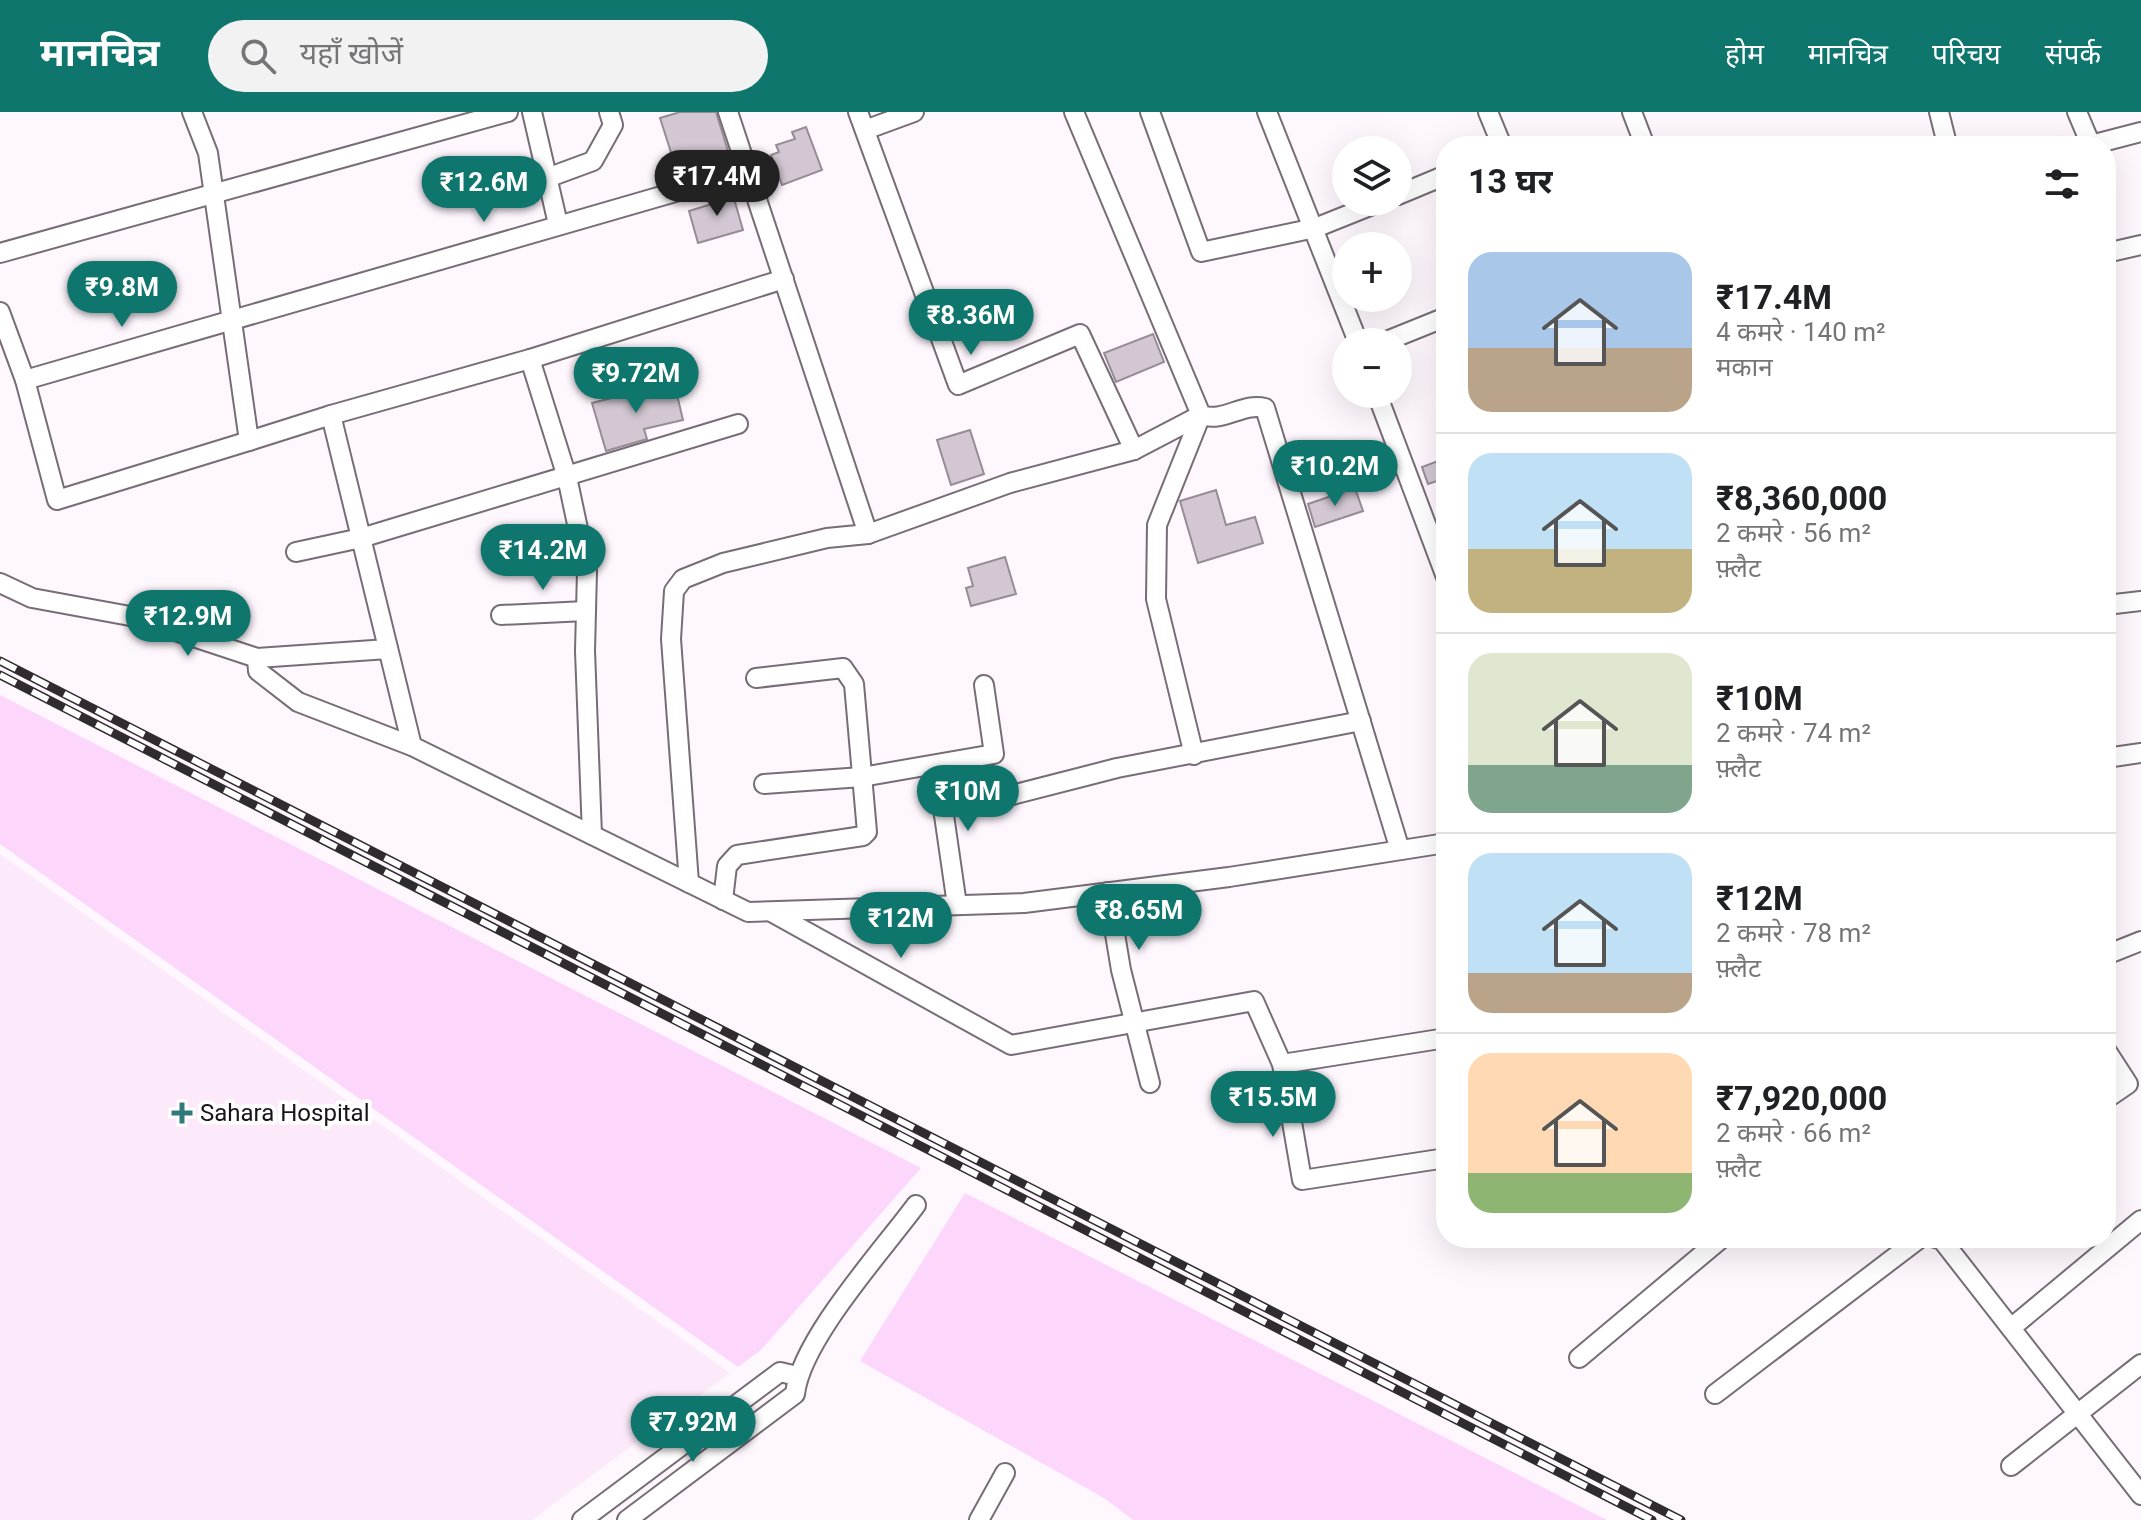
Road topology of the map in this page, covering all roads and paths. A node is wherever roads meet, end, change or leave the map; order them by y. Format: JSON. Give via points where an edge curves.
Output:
{"nodes":[{"id":1,"x":192,"y":112,"type":"edge"},
{"id":2,"x":508,"y":112,"type":"edge"},
{"id":3,"x":532,"y":112,"type":"edge"},
{"id":4,"x":609,"y":112,"type":"edge"},
{"id":5,"x":728,"y":112,"type":"edge"},
{"id":6,"x":858,"y":112,"type":"edge"},
{"id":7,"x":914,"y":112,"type":"edge"},
{"id":8,"x":1074,"y":112,"type":"edge"},
{"id":9,"x":1150,"y":112,"type":"edge"},
{"id":10,"x":1267,"y":112,"type":"edge"},
{"id":11,"x":1488,"y":112,"type":"edge"},
{"id":12,"x":1939,"y":112,"type":"edge"},
{"id":13,"x":2077,"y":112,"type":"edge"},
{"id":14,"x":1639,"y":114,"type":"edge"},
{"id":15,"x":865,"y":130,"type":"junction"},
{"id":16,"x":2141,"y":132,"type":"edge"},
{"id":17,"x":1498,"y":136,"type":"edge"},
{"id":18,"x":1643,"y":136,"type":"edge"},
{"id":19,"x":1943,"y":136,"type":"edge"},
{"id":20,"x":2085,"y":136,"type":"edge"},
{"id":21,"x":2116,"y":139,"type":"edge"},
{"id":22,"x":748,"y":171,"type":"junction"},
{"id":23,"x":547,"y":178,"type":"junction"},
{"id":24,"x":1436,"y":179,"type":"edge"},
{"id":25,"x":1412,"y":189,"type":"edge"},
{"id":26,"x":213,"y":192,"type":"junction"},
{"id":27,"x":1345,"y":216,"type":"edge"},
{"id":28,"x":558,"y":224,"type":"junction"},
{"id":29,"x":1315,"y":228,"type":"junction"},
{"id":30,"x":2141,"y":245,"type":"edge"},
{"id":31,"x":2116,"y":251,"type":"edge"},
{"id":32,"x":0,"y":253,"type":"edge"},
{"id":33,"x":784,"y":279,"type":"junction"},
{"id":34,"x":0,"y":312,"type":"edge"},
{"id":35,"x":231,"y":318,"type":"junction"},
{"id":36,"x":1436,"y":321,"type":"edge"},
{"id":37,"x":1353,"y":328,"type":"edge"},
{"id":38,"x":1412,"y":331,"type":"edge"},
{"id":39,"x":530,"y":359,"type":"junction"},
{"id":40,"x":25,"y":380,"type":"junction"},
{"id":41,"x":1382,"y":408,"type":"edge"},
{"id":42,"x":331,"y":415,"type":"junction"},
{"id":43,"x":1201,"y":415,"type":"junction"},
{"id":44,"x":738,"y":424,"type":"dead end"},
{"id":45,"x":249,"y":441,"type":"junction"},
{"id":46,"x":1134,"y":450,"type":"junction"},
{"id":47,"x":567,"y":477,"type":"junction"},
{"id":48,"x":868,"y":534,"type":"junction"},
{"id":49,"x":361,"y":538,"type":"junction"},
{"id":50,"x":1436,"y":550,"type":"edge"},
{"id":51,"x":296,"y":552,"type":"dead end"},
{"id":52,"x":0,"y":583,"type":"edge"},
{"id":53,"x":2141,"y":601,"type":"edge"},
{"id":54,"x":2116,"y":604,"type":"edge"},
{"id":55,"x":586,"y":611,"type":"junction"},
{"id":56,"x":501,"y":615,"type":"dead end"},
{"id":57,"x":388,"y":649,"type":"junction"},
{"id":58,"x":257,"y":658,"type":"junction"},
{"id":59,"x":756,"y":678,"type":"dead end"},
{"id":60,"x":984,"y":685,"type":"dead end"},
{"id":61,"x":1361,"y":721,"type":"junction"},
{"id":62,"x":412,"y":746,"type":"junction"},
{"id":63,"x":2141,"y":753,"type":"edge"},
{"id":64,"x":1194,"y":755,"type":"junction"},
{"id":65,"x":2116,"y":757,"type":"edge"},
{"id":66,"x":937,"y":767,"type":"junction"},
{"id":67,"x":862,"y":777,"type":"junction"},
{"id":68,"x":764,"y":784,"type":"dead end"},
{"id":69,"x":1012,"y":795,"type":"dead end"},
{"id":70,"x":592,"y":835,"type":"junction"},
{"id":71,"x":1436,"y":845,"type":"edge"},
{"id":72,"x":1400,"y":850,"type":"junction"},
{"id":73,"x":689,"y":883,"type":"junction"},
{"id":74,"x":1108,"y":892,"type":"junction"},
{"id":75,"x":723,"y":900,"type":"junction"},
{"id":76,"x":957,"y":905,"type":"junction"},
{"id":77,"x":770,"y":911,"type":"junction"},
{"id":78,"x":2141,"y":941,"type":"edge"},
{"id":79,"x":2116,"y":951,"type":"edge"},
{"id":80,"x":1135,"y":1021,"type":"junction"},
{"id":81,"x":1436,"y":1040,"type":"edge"},
{"id":82,"x":1282,"y":1064,"type":"junction"},
{"id":83,"x":2116,"y":1065,"type":"edge"},
{"id":84,"x":1150,"y":1083,"type":"dead end"},
{"id":85,"x":2116,"y":1092,"type":"edge"},
{"id":86,"x":1436,"y":1160,"type":"edge"},
{"id":87,"x":916,"y":1205,"type":"dead end"},
{"id":88,"x":2141,"y":1220,"type":"edge"},
{"id":89,"x":2116,"y":1241,"type":"edge"},
{"id":90,"x":1710,"y":1248,"type":"edge"},
{"id":91,"x":1907,"y":1248,"type":"edge"},
{"id":92,"x":1948,"y":1248,"type":"edge"},
{"id":93,"x":2107,"y":1248,"type":"edge"},
{"id":94,"x":2011,"y":1328,"type":"junction"},
{"id":95,"x":1579,"y":1358,"type":"dead end"},
{"id":96,"x":2141,"y":1364,"type":"edge"},
{"id":97,"x":797,"y":1376,"type":"junction"},
{"id":98,"x":1715,"y":1394,"type":"dead end"},
{"id":99,"x":2077,"y":1413,"type":"junction"},
{"id":100,"x":2011,"y":1466,"type":"dead end"},
{"id":101,"x":1005,"y":1473,"type":"dead end"},
{"id":102,"x":2141,"y":1495,"type":"edge"},
{"id":103,"x":582,"y":1520,"type":"edge"},
{"id":104,"x":627,"y":1520,"type":"edge"},
{"id":105,"x":979,"y":1520,"type":"edge"}],
"edges":[{"from":1,"to":26,"type":"street","via":[[208,153]]},
{"from":2,"to":26,"type":"street"},
{"from":3,"to":23,"type":"street"},
{"from":4,"to":23,"type":"street","via":[[613,125],[593,161]]},
{"from":5,"to":22,"type":"street"},
{"from":6,"to":15,"type":"street"},
{"from":7,"to":15,"type":"street"},
{"from":8,"to":43,"type":"street"},
{"from":9,"to":29,"type":"street","via":[[1201,252]]},
{"from":10,"to":29,"type":"street"},
{"from":11,"to":17,"type":"street"},
{"from":12,"to":19,"type":"street"},
{"from":13,"to":20,"type":"street"},
{"from":14,"to":18,"type":"street"},
{"from":15,"to":46,"type":"street","via":[[958,385],[1080,334]]},
{"from":16,"to":21,"type":"street"},
{"from":22,"to":28,"type":"street"},
{"from":22,"to":33,"type":"street"},
{"from":23,"to":28,"type":"street"},
{"from":24,"to":25,"type":"street"},
{"from":26,"to":32,"type":"street"},
{"from":26,"to":35,"type":"street"},
{"from":27,"to":29,"type":"street"},
{"from":28,"to":35,"type":"street"},
{"from":29,"to":37,"type":"street"},
{"from":30,"to":31,"type":"street"},
{"from":33,"to":39,"type":"street"},
{"from":33,"to":48,"type":"street"},
{"from":34,"to":40,"type":"street"},
{"from":35,"to":40,"type":"street"},
{"from":35,"to":45,"type":"street"},
{"from":36,"to":38,"type":"street"},
{"from":39,"to":42,"type":"street"},
{"from":39,"to":47,"type":"street"},
{"from":40,"to":45,"type":"street","via":[[57,500]]},
{"from":41,"to":50,"type":"street"},
{"from":42,"to":45,"type":"street"},
{"from":42,"to":49,"type":"street"},
{"from":43,"to":46,"type":"street"},
{"from":43,"to":61,"type":"street","via":[[1217,418],[1265,408]]},
{"from":43,"to":64,"type":"street","via":[[1157,525],[1156,599]]},
{"from":44,"to":47,"type":"street"},
{"from":46,"to":48,"type":"street","via":[[1010,483]]},
{"from":47,"to":49,"type":"street"},
{"from":47,"to":55,"type":"street","via":[[587,571]]},
{"from":48,"to":73,"type":"street","via":[[827,538],[723,563],[683,579],[674,591],[671,639]]},
{"from":49,"to":51,"type":"street"},
{"from":49,"to":57,"type":"street"},
{"from":52,"to":58,"type":"street","via":[[32,598],[130,616]]},
{"from":53,"to":54,"type":"street"},
{"from":55,"to":56,"type":"street"},
{"from":55,"to":70,"type":"street"},
{"from":57,"to":58,"type":"street"},
{"from":57,"to":62,"type":"street"},
{"from":58,"to":62,"type":"street","via":[[258,671],[298,702]]},
{"from":59,"to":67,"type":"street","via":[[843,668],[854,684]]},
{"from":60,"to":66,"type":"street","via":[[994,754]]},
{"from":61,"to":64,"type":"street"},
{"from":61,"to":72,"type":"street"},
{"from":62,"to":70,"type":"street"},
{"from":63,"to":65,"type":"street"},
{"from":64,"to":69,"type":"street"},
{"from":66,"to":67,"type":"street"},
{"from":66,"to":76,"type":"street"},
{"from":67,"to":68,"type":"street"},
{"from":67,"to":75,"type":"street","via":[[867,832],[863,836],[737,855],[727,866]]},
{"from":70,"to":73,"type":"street"},
{"from":71,"to":72,"type":"street"},
{"from":72,"to":74,"type":"street"},
{"from":73,"to":75,"type":"street"},
{"from":74,"to":76,"type":"street"},
{"from":74,"to":80,"type":"street"},
{"from":75,"to":77,"type":"street","via":[[748,912]]},
{"from":76,"to":77,"type":"street"},
{"from":77,"to":80,"type":"street","via":[[1011,1045]]},
{"from":78,"to":79,"type":"street"},
{"from":80,"to":82,"type":"street","via":[[1254,1001]]},
{"from":80,"to":84,"type":"street"},
{"from":81,"to":82,"type":"street"},
{"from":82,"to":86,"type":"street","via":[[1302,1180]]},
{"from":83,"to":85,"type":"street","via":[[2128,1084]]},
{"from":87,"to":97,"type":"street","via":[[842,1302]]},
{"from":88,"to":89,"type":"street"},
{"from":90,"to":95,"type":"street"},
{"from":91,"to":98,"type":"street"},
{"from":92,"to":94,"type":"street"},
{"from":93,"to":94,"type":"street"},
{"from":94,"to":99,"type":"street"},
{"from":96,"to":99,"type":"street"},
{"from":97,"to":103,"type":"street","via":[[780,1372]]},
{"from":97,"to":104,"type":"street","via":[[795,1394]]},
{"from":99,"to":100,"type":"street"},
{"from":99,"to":102,"type":"street"},
{"from":101,"to":105,"type":"street"}]}
